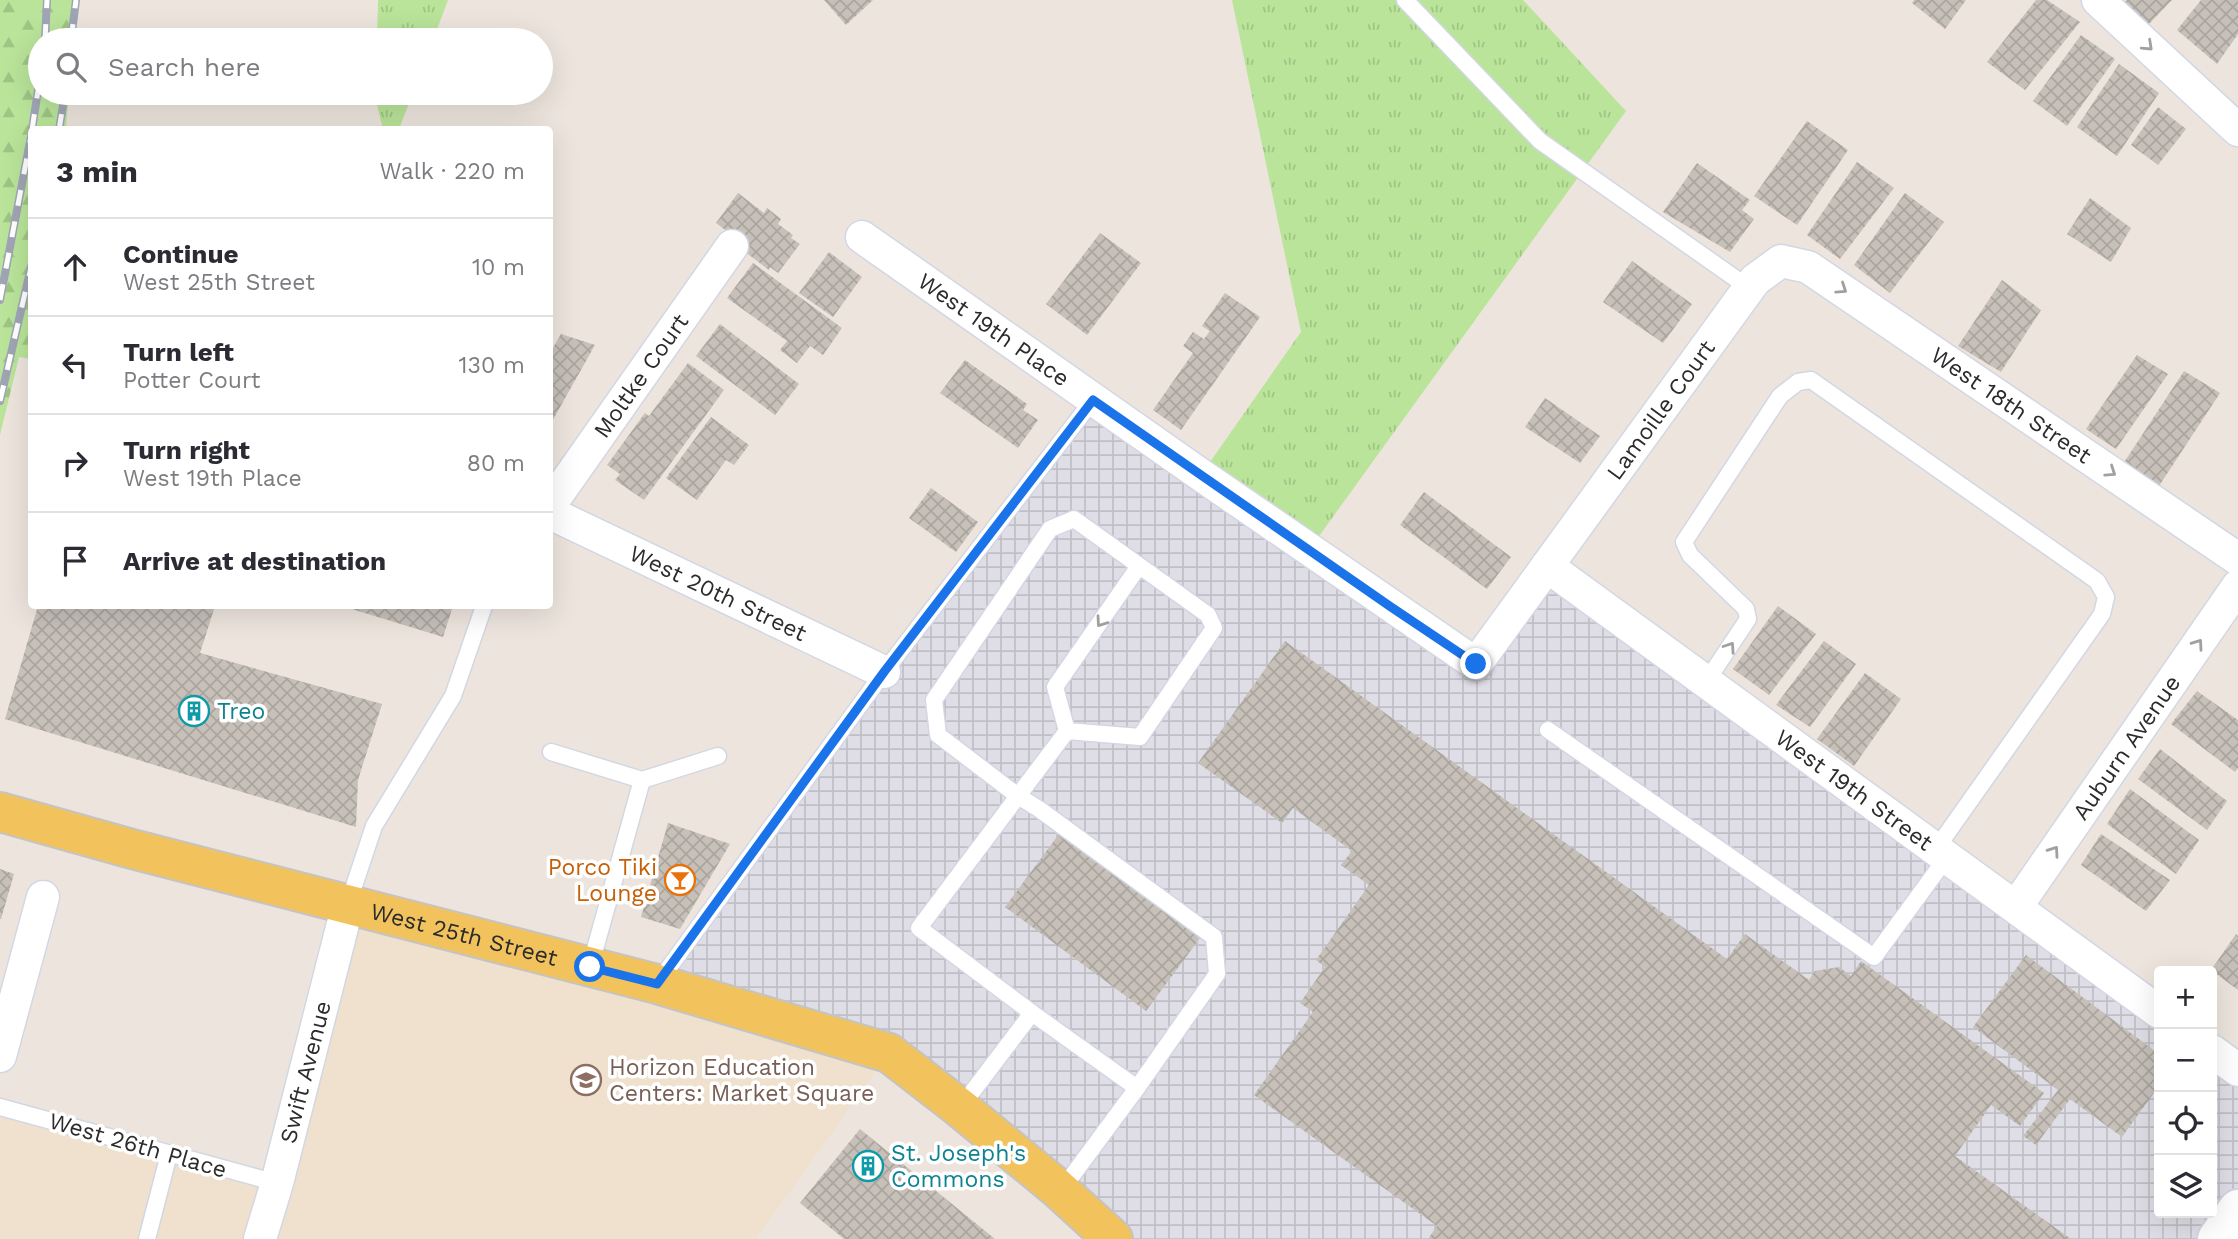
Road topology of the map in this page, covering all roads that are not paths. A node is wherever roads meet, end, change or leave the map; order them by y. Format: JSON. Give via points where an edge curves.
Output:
{"nodes":[{"id":1,"x":1405,"y":0,"type":"edge"},
{"id":2,"x":2098,"y":0,"type":"edge"},
{"id":3,"x":2238,"y":130,"type":"edge"},
{"id":4,"x":862,"y":237,"type":"dead end"},
{"id":5,"x":732,"y":246,"type":"dead end"},
{"id":6,"x":1781,"y":261,"type":"joint"},
{"id":7,"x":1749,"y":288,"type":"junction"},
{"id":8,"x":1093,"y":400,"type":"junction"},
{"id":9,"x":553,"y":501,"type":"edge"},
{"id":10,"x":553,"y":514,"type":"edge"},
{"id":11,"x":2238,"y":559,"type":"edge"},
{"id":12,"x":1139,"y":566,"type":"junction"},
{"id":13,"x":1547,"y":566,"type":"junction"},
{"id":14,"x":2238,"y":586,"type":"edge"},
{"id":15,"x":483,"y":609,"type":"edge"},
{"id":16,"x":884,"y":672,"type":"junction"},
{"id":17,"x":1706,"y":682,"type":"junction"},
{"id":18,"x":1548,"y":730,"type":"dead end"},
{"id":19,"x":1067,"y":731,"type":"junction"},
{"id":20,"x":551,"y":752,"type":"dead end"},
{"id":21,"x":718,"y":756,"type":"dead end"},
{"id":22,"x":642,"y":780,"type":"junction"},
{"id":23,"x":1018,"y":796,"type":"junction"},
{"id":24,"x":0,"y":812,"type":"edge"},
{"id":25,"x":1942,"y":853,"type":"junction"},
{"id":26,"x":43,"y":897,"type":"dead end"},
{"id":27,"x":348,"y":904,"type":"junction"},
{"id":28,"x":2015,"y":907,"type":"junction"},
{"id":29,"x":590,"y":967,"type":"junction"},
{"id":30,"x":657,"y":984,"type":"junction"},
{"id":31,"x":2154,"y":1008,"type":"edge"},
{"id":32,"x":1032,"y":1013,"type":"junction"},
{"id":33,"x":2217,"y":1055,"type":"edge"},
{"id":34,"x":0,"y":1056,"type":"edge"},
{"id":35,"x":2238,"y":1070,"type":"edge"},
{"id":36,"x":1137,"y":1088,"type":"junction"},
{"id":37,"x":0,"y":1107,"type":"edge"},
{"id":38,"x":960,"y":1108,"type":"junction"},
{"id":39,"x":169,"y":1154,"type":"junction"},
{"id":40,"x":276,"y":1183,"type":"junction"},
{"id":41,"x":1060,"y":1192,"type":"junction"},
{"id":42,"x":2238,"y":1209,"type":"edge"},
{"id":43,"x":146,"y":1239,"type":"edge"},
{"id":44,"x":260,"y":1239,"type":"edge"},
{"id":45,"x":1113,"y":1239,"type":"edge"},
{"id":46,"x":2217,"y":1239,"type":"edge"}],
"edges":[{"from":1,"to":7,"type":"lane","via":[[1539,141]]},
{"from":2,"to":3,"type":"street","one_way":true},
{"from":4,"to":8,"type":"street","name":"West 19th Place"},
{"from":5,"to":9,"type":"street","name":"Moltke Court"},
{"from":6,"to":7,"type":"street","name":"Lamoille Court"},
{"from":6,"to":11,"type":"street","name":"West 18th Street","one_way":true,"via":[[1808,267]]},
{"from":7,"to":13,"type":"street","name":"Lamoille Court"},
{"from":8,"to":13,"type":"street","name":"West 19th Place","via":[[1476,664]]},
{"from":8,"to":16,"type":"lane"},
{"from":10,"to":16,"type":"street","name":"West 20th Street"},
{"from":12,"to":19,"type":"lane","one_way":true,"via":[[1055,687]]},
{"from":12,"to":19,"type":"lane","via":[[1208,615],[1214,628],[1140,737]]},
{"from":12,"to":23,"type":"lane","via":[[1074,519],[1050,529],[934,700],[938,735]]},
{"from":13,"to":17,"type":"street","name":"West 19th Street"},
{"from":28,"to":14,"type":"street","name":"Auburn Avenue","one_way":true},
{"from":15,"to":27,"type":"lane","via":[[453,696],[374,826]]},
{"from":16,"to":30,"type":"lane"},
{"from":17,"to":25,"type":"street","name":"West 19th Street"},
{"from":17,"to":25,"type":"lane","one_way":true,"via":[[1748,620],[1746,609],[1690,555],[1684,542],[1780,396],[1798,382],[1811,380],[2097,580],[2106,597],[2102,614],[1962,812]]},
{"from":18,"to":25,"type":"lane","via":[[1874,957]]},
{"from":19,"to":23,"type":"lane"},
{"from":20,"to":22,"type":"lane"},
{"from":21,"to":22,"type":"lane"},
{"from":22,"to":29,"type":"lane"},
{"from":23,"to":32,"type":"lane","via":[[919,928]]},
{"from":23,"to":36,"type":"lane","via":[[1214,937],[1217,974]]},
{"from":24,"to":27,"type":"main road","name":"West 25th Street"},
{"from":25,"to":28,"type":"street","name":"West 19th Street"},
{"from":26,"to":34,"type":"street"},
{"from":27,"to":29,"type":"main road","name":"West 25th Street"},
{"from":27,"to":40,"type":"street","name":"Swift Avenue"},
{"from":28,"to":31,"type":"street","name":"West 19th Street"},
{"from":29,"to":30,"type":"main road","name":"West 25th Street"},
{"from":30,"to":38,"type":"main road","name":"West 25th Street","via":[[889,1053]]},
{"from":32,"to":36,"type":"lane"},
{"from":32,"to":38,"type":"lane"},
{"from":33,"to":35,"type":"street"},
{"from":36,"to":41,"type":"lane"},
{"from":37,"to":39,"type":"lane","name":"West 26th Place"},
{"from":38,"to":41,"type":"main road","name":"West 25th Street"},
{"from":39,"to":40,"type":"lane","name":"West 26th Place"},
{"from":39,"to":43,"type":"lane"},
{"from":40,"to":44,"type":"street","name":"Swift Avenue"},
{"from":41,"to":45,"type":"main road","name":"West 25th Street"},
{"from":42,"to":46,"type":"street"}]}
